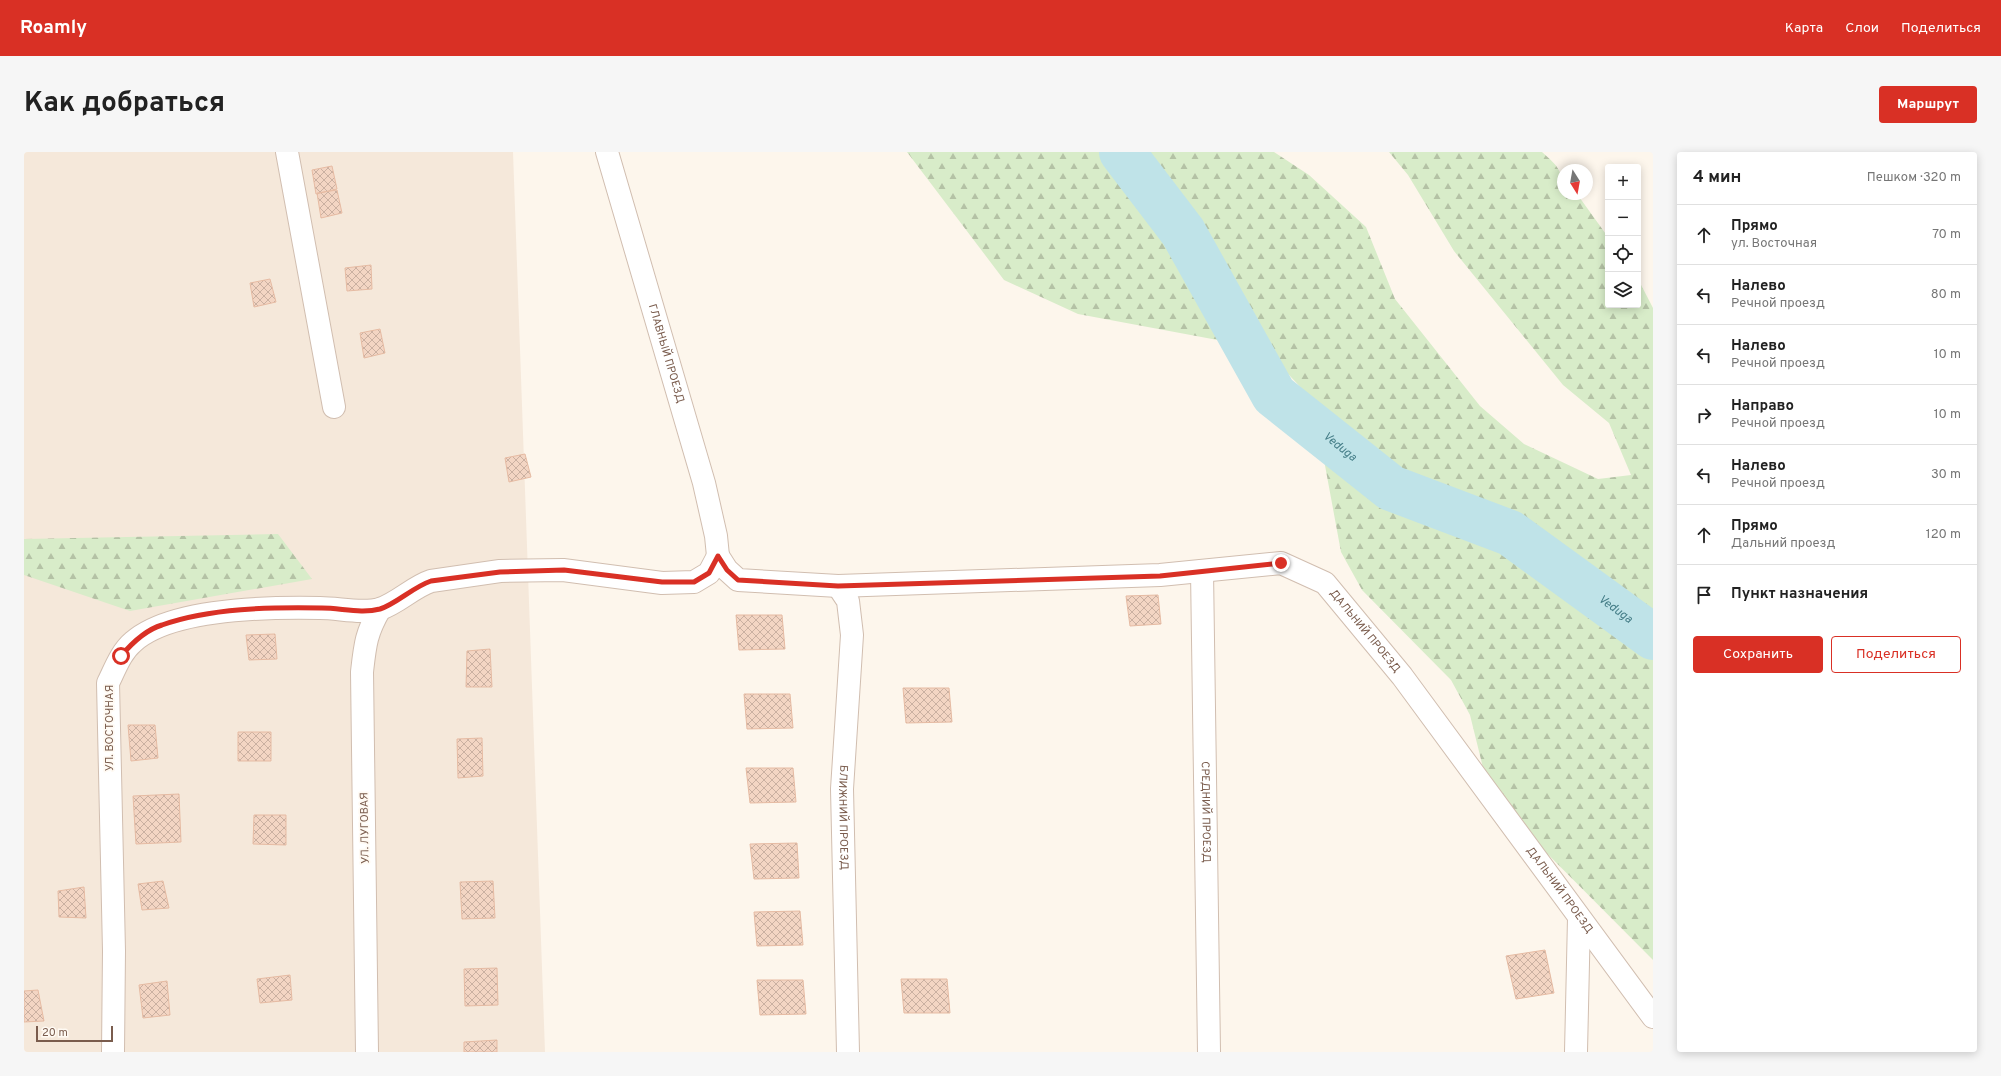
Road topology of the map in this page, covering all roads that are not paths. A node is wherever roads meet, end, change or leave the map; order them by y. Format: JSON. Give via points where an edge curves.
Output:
{"nodes":[{"id":1,"x":287,"y":152,"type":"edge"},
{"id":2,"x":607,"y":152,"type":"edge"},
{"id":3,"x":334,"y":407,"type":"dead end"},
{"id":4,"x":718,"y":556,"type":"junction"},
{"id":5,"x":1202,"y":571,"type":"junction"},
{"id":6,"x":838,"y":586,"type":"junction"},
{"id":7,"x":380,"y":609,"type":"junction"},
{"id":8,"x":1579,"y":918,"type":"junction"},
{"id":9,"x":1653,"y":1017,"type":"edge"},
{"id":10,"x":113,"y":1052,"type":"edge"},
{"id":11,"x":367,"y":1052,"type":"edge"},
{"id":12,"x":848,"y":1052,"type":"edge"},
{"id":13,"x":1209,"y":1052,"type":"edge"},
{"id":14,"x":1576,"y":1052,"type":"edge"}],
"edges":[{"from":1,"to":3,"type":"street"},
{"from":2,"to":4,"type":"street","name":"ГЛАВНЫЙ ПРОЕЗД","via":[[704,483]]},
{"from":4,"to":6,"type":"street","name":"ДАЛЬНИЙ ПРОЕЗД","via":[[727,570],[738,580]]},
{"from":4,"to":7,"type":"street","via":[[709,573],[694,582],[662,582],[564,570],[500,572],[431,581]]},
{"from":5,"to":6,"type":"street","name":"ДАЛЬНИЙ ПРОЕЗД","via":[[1160,576]]},
{"from":5,"to":8,"type":"street","name":"ДАЛЬНИЙ ПРОЕЗД","via":[[1281,563],[1325,583],[1402,676]]},
{"from":5,"to":13,"type":"street","name":"СРЕДНИЙ ПРОЕЗД"},
{"from":6,"to":12,"type":"street","name":"БЛИЖНИЙ ПРОЕЗД","via":[[848,602],[852,635],[842,788]]},
{"from":7,"to":10,"type":"street","name":"УЛ. ВОСТОЧНАЯ","via":[[356,611],[290,607],[200,616],[161,625],[133,642],[121,656],[108,683],[114,951]]},
{"from":7,"to":11,"type":"street","name":"УЛ. ЛУГОВАЯ","via":[[366,639],[362,672]]},
{"from":8,"to":9,"type":"street","name":"ДАЛЬНИЙ ПРОЕЗД"},
{"from":8,"to":14,"type":"street"}]}
